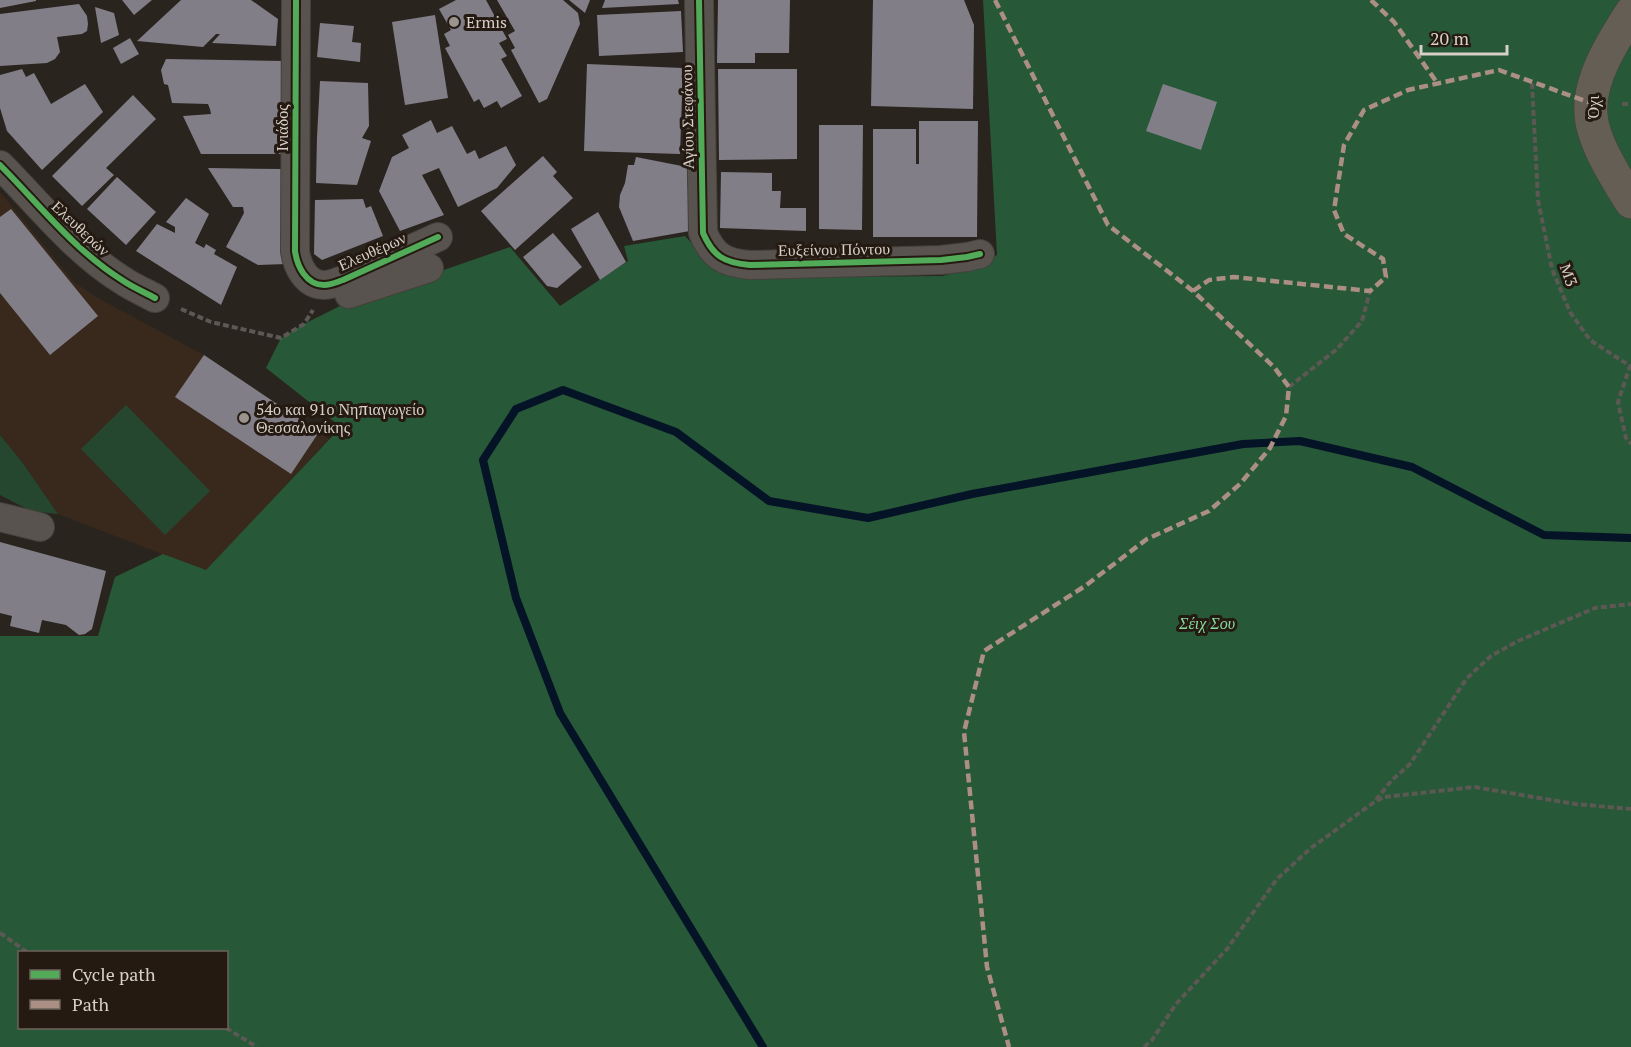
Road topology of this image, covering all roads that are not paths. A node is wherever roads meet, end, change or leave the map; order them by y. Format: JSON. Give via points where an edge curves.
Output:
{"nodes":[{"id":1,"x":296,"y":0,"type":"edge"},
{"id":2,"x":699,"y":0,"type":"edge"},
{"id":3,"x":1631,"y":13,"type":"edge"},
{"id":4,"x":0,"y":165,"type":"edge"},
{"id":5,"x":1631,"y":202,"type":"edge"},
{"id":6,"x":703,"y":233,"type":"joint"},
{"id":7,"x":438,"y":237,"type":"dead end"},
{"id":8,"x":980,"y":254,"type":"dead end"},
{"id":9,"x":295,"y":256,"type":"joint"},
{"id":10,"x":429,"y":268,"type":"dead end"},
{"id":11,"x":329,"y":284,"type":"junction"},
{"id":12,"x":155,"y":298,"type":"road end"},
{"id":13,"x":0,"y":517,"type":"edge"},
{"id":14,"x":40,"y":527,"type":"dead end"}],
"edges":[{"from":1,"to":9,"type":"street","name":"Ινιάδος"},
{"from":2,"to":6,"type":"street","name":"Αγίου Στεφάνου"},
{"from":3,"to":5,"type":"main road","name":"Όχι","via":[[1598,74],[1591,115],[1597,139]]},
{"from":4,"to":12,"type":"street","name":"Ελευθερών","via":[[90,256]]},
{"from":6,"to":8,"type":"street","name":"Ευξείνου Πόντου","via":[[717,255],[740,264],[941,260]]},
{"from":7,"to":11,"type":"street","name":"Ελευθέρων"},
{"from":9,"to":11,"type":"street","name":"Ελευθέρων","via":[[308,278],[318,284]]},
{"from":10,"to":11,"type":"street","via":[[348,295]]},
{"from":13,"to":14,"type":"street"}]}
